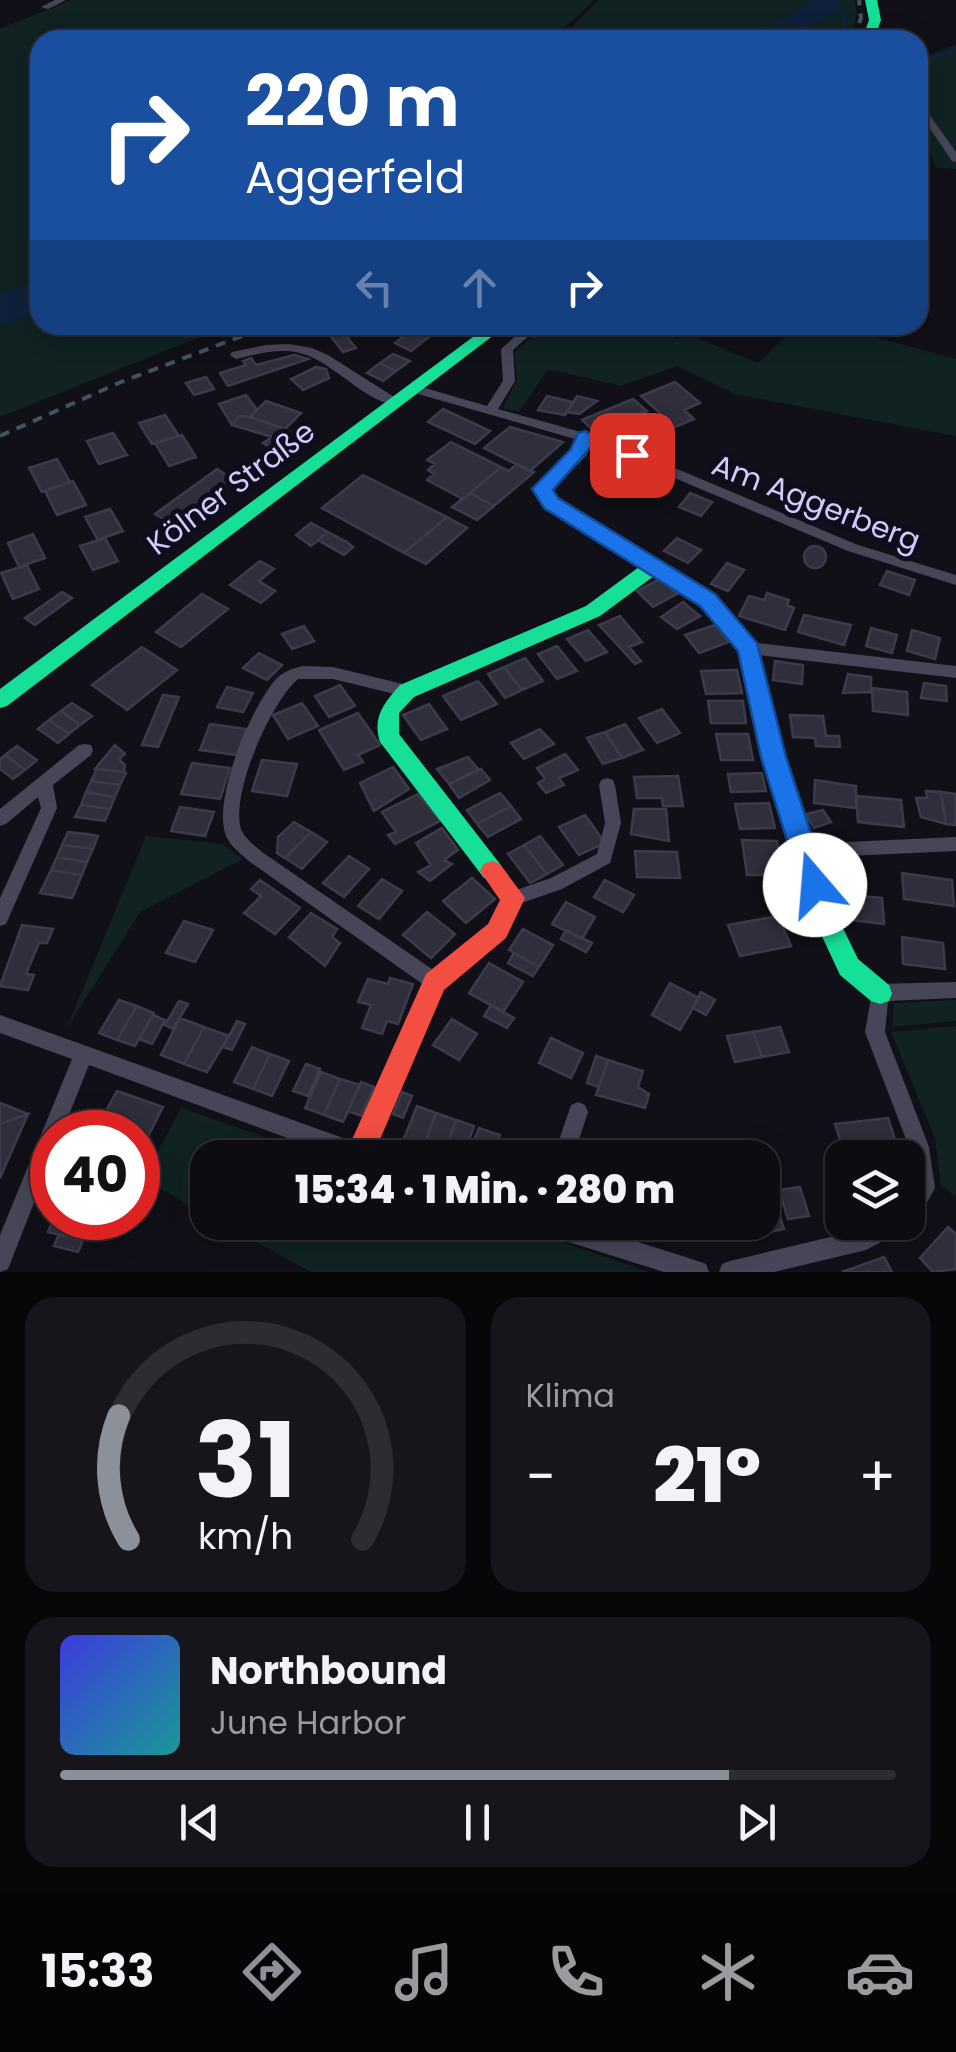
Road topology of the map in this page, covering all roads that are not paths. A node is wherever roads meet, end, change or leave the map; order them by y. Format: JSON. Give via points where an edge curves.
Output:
{"nodes":[{"id":1,"x":62,"y":0,"type":"edge"},
{"id":2,"x":871,"y":0,"type":"edge"},
{"id":3,"x":45,"y":7,"type":"dead end"},
{"id":4,"x":873,"y":30,"type":"edge"},
{"id":5,"x":928,"y":118,"type":"edge"},
{"id":6,"x":956,"y":159,"type":"edge"},
{"id":7,"x":486,"y":335,"type":"edge"},
{"id":8,"x":523,"y":335,"type":"edge"},
{"id":9,"x":236,"y":355,"type":"dead end"},
{"id":10,"x":415,"y":388,"type":"junction"},
{"id":11,"x":396,"y":402,"type":"junction"},
{"id":12,"x":490,"y":411,"type":"junction"},
{"id":13,"x":585,"y":438,"type":"junction"},
{"id":14,"x":655,"y":565,"type":"junction"},
{"id":15,"x":956,"y":580,"type":"edge"},
{"id":16,"x":749,"y":648,"type":"junction"},
{"id":17,"x":956,"y":672,"type":"edge"},
{"id":18,"x":408,"y":692,"type":"junction"},
{"id":19,"x":0,"y":700,"type":"edge"},
{"id":20,"x":84,"y":750,"type":"dead end"},
{"id":21,"x":44,"y":783,"type":"junction"},
{"id":22,"x":607,"y":785,"type":"dead end"},
{"id":23,"x":0,"y":819,"type":"edge"},
{"id":24,"x":956,"y":844,"type":"edge"},
{"id":25,"x":804,"y":851,"type":"junction"},
{"id":26,"x":513,"y":898,"type":"junction"},
{"id":27,"x":0,"y":918,"type":"edge"},
{"id":28,"x":435,"y":982,"type":"junction"},
{"id":29,"x":956,"y":990,"type":"edge"},
{"id":30,"x":880,"y":993,"type":"junction"},
{"id":31,"x":0,"y":1024,"type":"edge"},
{"id":32,"x":84,"y":1054,"type":"junction"},
{"id":33,"x":578,"y":1112,"type":"dead end"},
{"id":34,"x":320,"y":1140,"type":"edge"},
{"id":35,"x":371,"y":1140,"type":"edge"},
{"id":36,"x":569,"y":1140,"type":"edge"},
{"id":37,"x":915,"y":1140,"type":"edge"},
{"id":38,"x":595,"y":1240,"type":"edge"},
{"id":39,"x":858,"y":1240,"type":"edge"},
{"id":40,"x":0,"y":1260,"type":"edge"},
{"id":41,"x":698,"y":1272,"type":"edge"},
{"id":42,"x":730,"y":1272,"type":"edge"}],
"edges":[{"from":1,"to":3,"type":"street"},
{"from":2,"to":4,"type":"street"},
{"from":5,"to":6,"type":"street"},
{"from":7,"to":10,"type":"street","name":"Kölner Straße"},
{"from":8,"to":12,"type":"street","via":[[506,349],[509,381]]},
{"from":9,"to":11,"type":"street","via":[[260,348],[316,350]]},
{"from":10,"to":11,"type":"street","name":"Kölner Straße"},
{"from":10,"to":12,"type":"street","name":"Am Aggerberg"},
{"from":11,"to":19,"type":"street","name":"Kölner Straße"},
{"from":12,"to":13,"type":"street","name":"Am Aggerberg"},
{"from":13,"to":14,"type":"street","via":[[542,489],[551,503]]},
{"from":13,"to":15,"type":"street","name":"Am Aggerberg","via":[[853,548]]},
{"from":14,"to":16,"type":"street","via":[[708,600]]},
{"from":14,"to":18,"type":"street","via":[[593,611]]},
{"from":16,"to":17,"type":"street"},
{"from":16,"to":25,"type":"street","via":[[773,757]]},
{"from":18,"to":26,"type":"street","via":[[384,718],[388,736]]},
{"from":18,"to":28,"type":"street","via":[[315,671],[290,674],[258,722],[229,810],[234,835],[256,857]]},
{"from":20,"to":21,"type":"street"},
{"from":21,"to":23,"type":"street"},
{"from":21,"to":27,"type":"street","via":[[50,808]]},
{"from":22,"to":26,"type":"street","via":[[614,823],[604,858]]},
{"from":24,"to":25,"type":"street"},
{"from":25,"to":30,"type":"street","via":[[849,967]]},
{"from":26,"to":28,"type":"street","via":[[497,931]]},
{"from":28,"to":35,"type":"street"},
{"from":29,"to":30,"type":"street"},
{"from":30,"to":37,"type":"street","via":[[875,1032]]},
{"from":31,"to":32,"type":"street"},
{"from":32,"to":34,"type":"street"},
{"from":32,"to":40,"type":"street"},
{"from":33,"to":36,"type":"street"},
{"from":38,"to":41,"type":"street"},
{"from":39,"to":42,"type":"street"}]}
